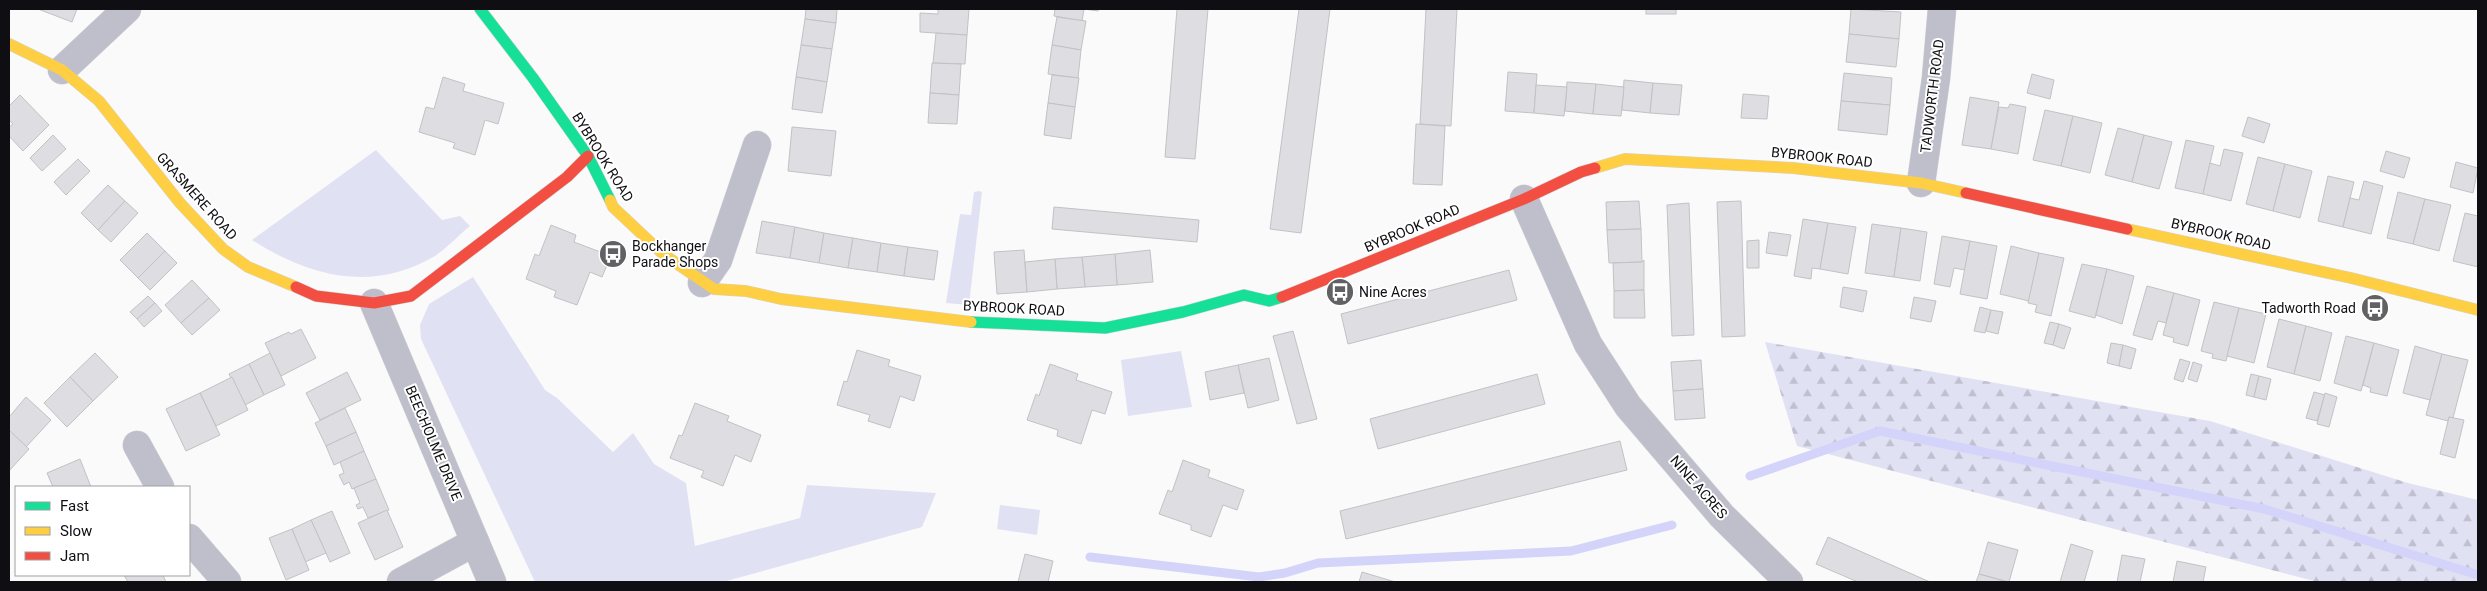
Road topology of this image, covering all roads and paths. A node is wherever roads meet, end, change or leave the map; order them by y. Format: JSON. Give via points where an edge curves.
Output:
{"nodes":[{"id":1,"x":127,"y":9,"type":"edge"},
{"id":2,"x":480,"y":9,"type":"edge"},
{"id":3,"x":1942,"y":9,"type":"edge"},
{"id":4,"x":9,"y":44,"type":"edge"},
{"id":5,"x":62,"y":70,"type":"junction"},
{"id":6,"x":757,"y":145,"type":"dead end"},
{"id":7,"x":588,"y":156,"type":"junction"},
{"id":8,"x":1921,"y":183,"type":"junction"},
{"id":9,"x":1524,"y":198,"type":"junction"},
{"id":10,"x":702,"y":283,"type":"junction"},
{"id":11,"x":374,"y":304,"type":"junction"},
{"id":12,"x":2478,"y":310,"type":"edge"},
{"id":13,"x":137,"y":445,"type":"dead end"},
{"id":14,"x":159,"y":486,"type":"edge"},
{"id":15,"x":190,"y":539,"type":"edge"},
{"id":16,"x":476,"y":542,"type":"junction"},
{"id":17,"x":227,"y":582,"type":"edge"},
{"id":18,"x":401,"y":582,"type":"edge"},
{"id":19,"x":492,"y":582,"type":"edge"},
{"id":20,"x":1788,"y":582,"type":"edge"}],
"edges":[{"from":1,"to":5,"type":"street"},
{"from":2,"to":7,"type":"street","name":"BYBROOK ROAD"},
{"from":3,"to":8,"type":"street","name":"TADWORTH ROAD"},
{"from":4,"to":5,"type":"street","name":"GRASMERE ROAD"},
{"from":5,"to":11,"type":"street","name":"GRASMERE ROAD","via":[[98,101],[180,203],[223,249],[248,267],[316,296]]},
{"from":6,"to":10,"type":"street","via":[[718,260]]},
{"from":7,"to":10,"type":"street","name":"BYBROOK ROAD","via":[[613,207],[663,254]]},
{"from":7,"to":11,"type":"street","name":"GRASMERE ROAD","via":[[567,177],[411,296]]},
{"from":8,"to":9,"type":"street","name":"BYBROOK ROAD","via":[[1793,168],[1625,159],[1581,172]]},
{"from":8,"to":12,"type":"street","name":"BYBROOK ROAD","via":[[2351,278]]},
{"from":9,"to":10,"type":"street","name":"BYBROOK ROAD","via":[[1269,301],[1244,295],[1105,328],[972,322],[781,299],[746,291],[714,289]]},
{"from":9,"to":20,"type":"street","name":"NINE ACRES","via":[[1588,344],[1628,406],[1722,516]]},
{"from":11,"to":16,"type":"street","name":"BEECHOLME DRIVE"},
{"from":13,"to":14,"type":"street"},
{"from":15,"to":17,"type":"street"},
{"from":16,"to":18,"type":"street"},
{"from":16,"to":19,"type":"street","name":"BEECHOLME DRIVE"}]}
